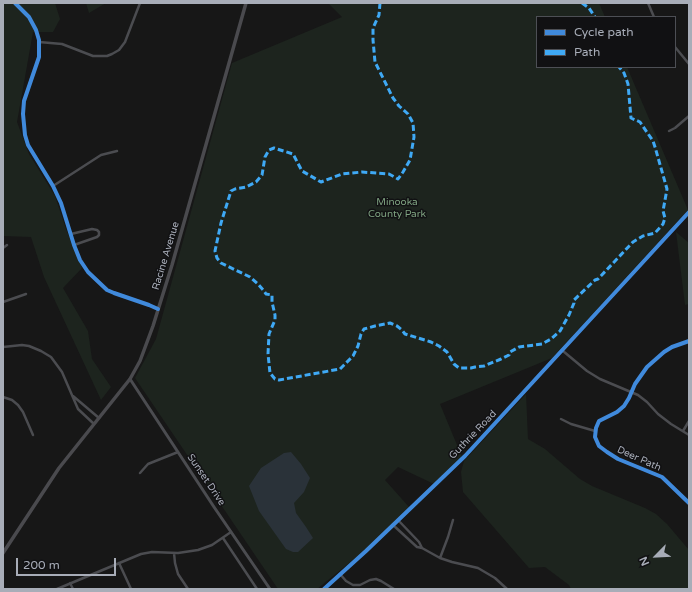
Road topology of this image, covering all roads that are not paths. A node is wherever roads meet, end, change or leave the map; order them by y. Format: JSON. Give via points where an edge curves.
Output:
{"nodes":[{"id":1,"x":15,"y":3,"type":"edge"},
{"id":2,"x":140,"y":3,"type":"edge"},
{"id":3,"x":246,"y":3,"type":"edge"},
{"id":4,"x":648,"y":3,"type":"edge"},
{"id":5,"x":654,"y":16,"type":"edge"},
{"id":6,"x":40,"y":42,"type":"junction"},
{"id":7,"x":676,"y":48,"type":"edge"},
{"id":8,"x":689,"y":64,"type":"edge"},
{"id":9,"x":689,"y":116,"type":"edge"},
{"id":10,"x":669,"y":131,"type":"dead end"},
{"id":11,"x":117,"y":151,"type":"dead end"},
{"id":12,"x":53,"y":186,"type":"junction"},
{"id":13,"x":689,"y":212,"type":"edge"},
{"id":14,"x":71,"y":234,"type":"junction"},
{"id":15,"x":7,"y":245,"type":"dead end"},
{"id":16,"x":74,"y":245,"type":"junction"},
{"id":17,"x":3,"y":248,"type":"edge"},
{"id":18,"x":26,"y":294,"type":"dead end"},
{"id":19,"x":3,"y":302,"type":"edge"},
{"id":20,"x":158,"y":309,"type":"junction"},
{"id":21,"x":689,"y":341,"type":"edge"},
{"id":22,"x":3,"y":347,"type":"edge"},
{"id":23,"x":564,"y":351,"type":"junction"},
{"id":24,"x":130,"y":379,"type":"junction"},
{"id":25,"x":632,"y":392,"type":"junction"},
{"id":26,"x":73,"y":396,"type":"junction"},
{"id":27,"x":3,"y":397,"type":"edge"},
{"id":28,"x":99,"y":418,"type":"junction"},
{"id":29,"x":562,"y":419,"type":"dead end"},
{"id":30,"x":689,"y":421,"type":"edge"},
{"id":31,"x":94,"y":424,"type":"junction"},
{"id":32,"x":595,"y":431,"type":"junction"},
{"id":33,"x":683,"y":431,"type":"junction"},
{"id":34,"x":33,"y":435,"type":"dead end"},
{"id":35,"x":689,"y":435,"type":"edge"},
{"id":36,"x":178,"y":452,"type":"junction"},
{"id":37,"x":140,"y":473,"type":"dead end"},
{"id":38,"x":689,"y":503,"type":"edge"},
{"id":39,"x":398,"y":520,"type":"junction"},
{"id":40,"x":453,"y":520,"type":"dead end"},
{"id":41,"x":393,"y":525,"type":"junction"},
{"id":42,"x":231,"y":532,"type":"junction"},
{"id":43,"x":410,"y":533,"type":"junction"},
{"id":44,"x":406,"y":537,"type":"junction"},
{"id":45,"x":223,"y":538,"type":"junction"},
{"id":46,"x":422,"y":548,"type":"junction"},
{"id":47,"x":3,"y":552,"type":"edge"},
{"id":48,"x":174,"y":553,"type":"junction"},
{"id":49,"x":440,"y":558,"type":"junction"},
{"id":50,"x":119,"y":563,"type":"junction"},
{"id":51,"x":340,"y":574,"type":"junction"},
{"id":52,"x":70,"y":583,"type":"junction"},
{"id":53,"x":57,"y":589,"type":"edge"},
{"id":54,"x":73,"y":589,"type":"edge"},
{"id":55,"x":131,"y":589,"type":"edge"},
{"id":56,"x":188,"y":589,"type":"edge"},
{"id":57,"x":257,"y":589,"type":"edge"},
{"id":58,"x":270,"y":589,"type":"edge"},
{"id":59,"x":324,"y":589,"type":"edge"},
{"id":60,"x":394,"y":589,"type":"edge"},
{"id":61,"x":507,"y":589,"type":"edge"}],
"edges":[{"from":1,"to":6,"type":"street","via":[[33,23]]},
{"from":2,"to":6,"type":"street","via":[[125,42],[112,54],[94,56],[62,44]]},
{"from":3,"to":20,"type":"main road","name":"Racine Avenue"},
{"from":4,"to":5,"type":"street"},
{"from":6,"to":12,"type":"street","via":[[39,58],[23,105],[23,122],[28,144]]},
{"from":7,"to":8,"type":"street"},
{"from":9,"to":10,"type":"street"},
{"from":11,"to":12,"type":"street","via":[[101,155]]},
{"from":12,"to":14,"type":"street"},
{"from":13,"to":23,"type":"street","name":"Guthrie Road"},
{"from":14,"to":16,"type":"street"},
{"from":14,"to":16,"type":"street","via":[[92,229],[99,232],[97,238]]},
{"from":15,"to":17,"type":"street"},
{"from":16,"to":20,"type":"street","via":[[84,266],[100,284],[114,293]]},
{"from":18,"to":19,"type":"street"},
{"from":20,"to":24,"type":"main road","name":"Racine Avenue","via":[[142,355]]},
{"from":21,"to":25,"type":"street","via":[[672,347],[652,361]]},
{"from":22,"to":26,"type":"street","via":[[25,345],[45,353],[59,366]]},
{"from":23,"to":25,"type":"street","via":[[600,379]]},
{"from":23,"to":39,"type":"street","name":"Guthrie Road","via":[[454,466]]},
{"from":24,"to":28,"type":"main road","name":"Racine Avenue"},
{"from":24,"to":36,"type":"street","name":"Sunset Drive"},
{"from":25,"to":32,"type":"street","via":[[624,406],[599,421]]},
{"from":25,"to":33,"type":"street","via":[[647,402],[670,424]]},
{"from":26,"to":28,"type":"street"},
{"from":26,"to":31,"type":"street","via":[[79,411]]},
{"from":27,"to":34,"type":"street","via":[[18,405]]},
{"from":28,"to":31,"type":"main road","name":"Racine Avenue"},
{"from":29,"to":32,"type":"street"},
{"from":30,"to":33,"type":"street"},
{"from":31,"to":47,"type":"main road","name":"Racine Avenue","via":[[46,486]]},
{"from":32,"to":38,"type":"street","name":"Deer Path","via":[[599,446],[618,459],[662,477]]},
{"from":33,"to":35,"type":"street"},
{"from":36,"to":37,"type":"street","via":[[153,462]]},
{"from":36,"to":42,"type":"street","name":"Sunset Drive"},
{"from":39,"to":41,"type":"street","name":"Guthrie Road"},
{"from":39,"to":43,"type":"street"},
{"from":40,"to":49,"type":"street"},
{"from":41,"to":44,"type":"street"},
{"from":41,"to":51,"type":"street","name":"Guthrie Road"},
{"from":42,"to":45,"type":"street"},
{"from":42,"to":58,"type":"street","name":"Sunset Drive"},
{"from":43,"to":44,"type":"street"},
{"from":43,"to":46,"type":"street"},
{"from":44,"to":46,"type":"street","via":[[414,546]]},
{"from":45,"to":48,"type":"street","via":[[205,548]]},
{"from":45,"to":57,"type":"street"},
{"from":46,"to":49,"type":"street"},
{"from":48,"to":50,"type":"street","via":[[146,553]]},
{"from":48,"to":56,"type":"street","via":[[178,574]]},
{"from":49,"to":61,"type":"street","via":[[478,568]]},
{"from":50,"to":52,"type":"street"},
{"from":50,"to":55,"type":"street"},
{"from":51,"to":59,"type":"street","name":"Guthrie Road"},
{"from":51,"to":60,"type":"street","via":[[352,585],[376,579]]},
{"from":52,"to":53,"type":"street"},
{"from":52,"to":54,"type":"street"}]}
